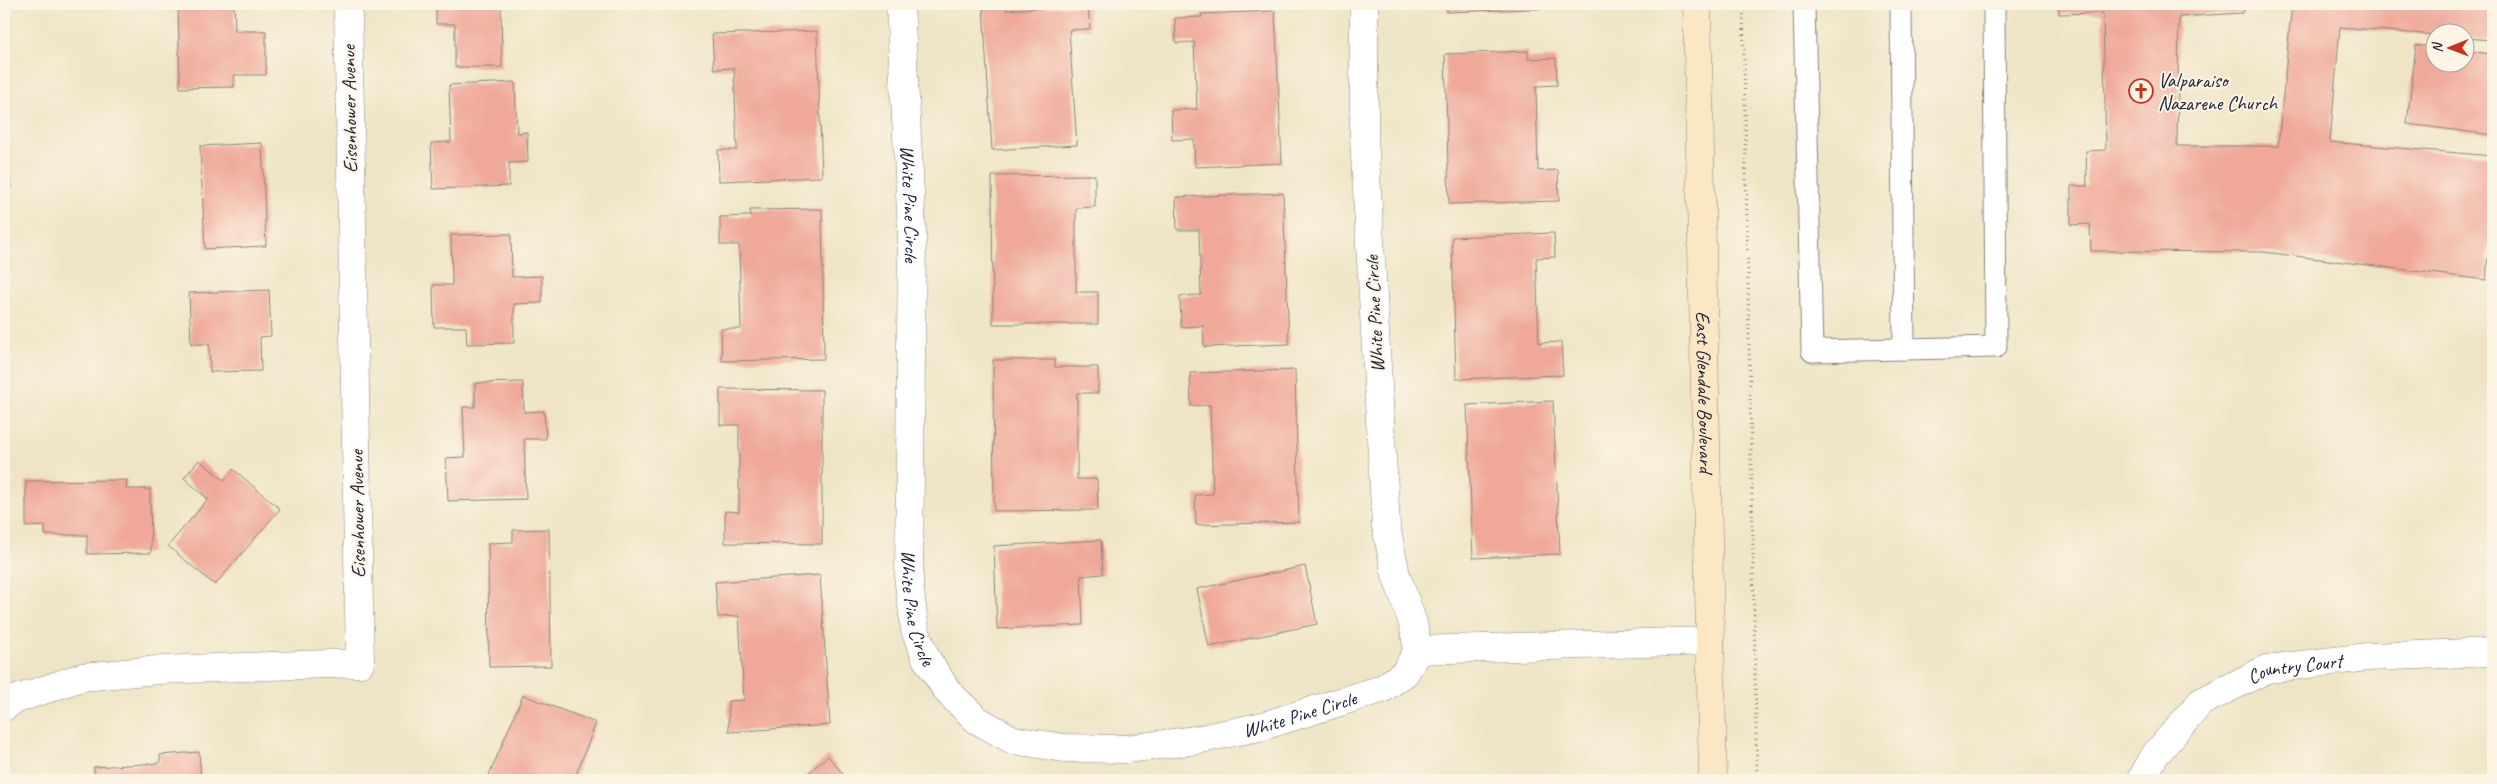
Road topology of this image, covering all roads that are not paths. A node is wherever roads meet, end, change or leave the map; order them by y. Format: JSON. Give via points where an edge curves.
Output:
{"nodes":[{"id":1,"x":348,"y":4,"type":"edge"},
{"id":2,"x":900,"y":4,"type":"edge"},
{"id":3,"x":1364,"y":4,"type":"edge"},
{"id":4,"x":1698,"y":4,"type":"edge"},
{"id":5,"x":1804,"y":4,"type":"edge"},
{"id":6,"x":1901,"y":4,"type":"edge"},
{"id":7,"x":1994,"y":4,"type":"edge"},
{"id":8,"x":1904,"y":349,"type":"junction"},
{"id":9,"x":1710,"y":641,"type":"junction"},
{"id":10,"x":1418,"y":650,"type":"junction"},
{"id":11,"x":2493,"y":652,"type":"edge"},
{"id":12,"x":4,"y":707,"type":"edge"},
{"id":13,"x":1713,"y":780,"type":"edge"},
{"id":14,"x":2141,"y":780,"type":"edge"}],
"edges":[{"from":1,"to":12,"type":"street","name":"Eisenhower Avenue","via":[[360,663],[157,670],[82,677],[14,700]]},
{"from":2,"to":10,"type":"street","name":"White Pine Circle","via":[[912,231],[909,584],[915,630],[926,658],[948,692],[977,720],[1013,740],[1064,748],[1127,749],[1196,740],[1263,726],[1382,689],[1405,672]]},
{"from":3,"to":10,"type":"street","name":"White Pine Circle","via":[[1364,137],[1386,526],[1396,576],[1413,623]]},
{"from":4,"to":9,"type":"street","name":"East Glendale Boulevard"},
{"from":5,"to":8,"type":"lane","via":[[1812,351]]},
{"from":6,"to":8,"type":"lane"},
{"from":7,"to":8,"type":"lane","via":[[1996,347]]},
{"from":9,"to":10,"type":"street"},
{"from":9,"to":13,"type":"street","name":"East Glendale Boulevard"},
{"from":11,"to":14,"type":"street","name":"Country Court","via":[[2368,657],[2267,669],[2201,702],[2155,755]]}]}
